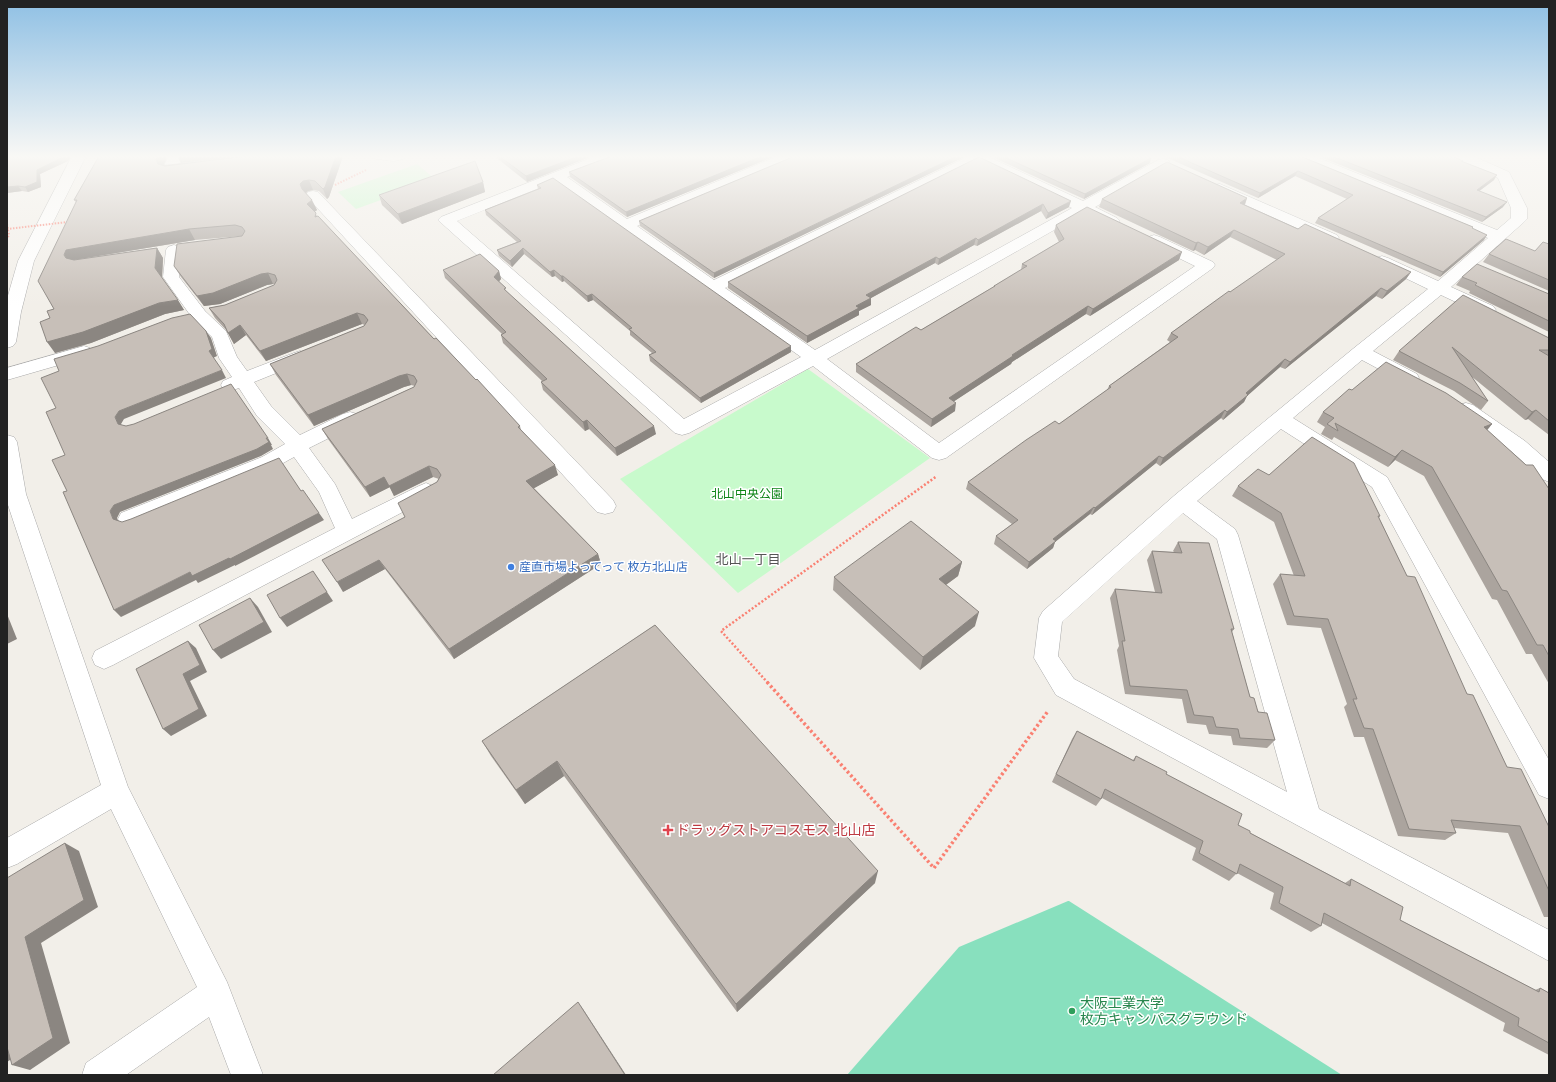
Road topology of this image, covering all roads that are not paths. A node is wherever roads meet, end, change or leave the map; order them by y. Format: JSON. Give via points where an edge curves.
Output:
{"nodes":[{"id":1,"x":54,"y":206,"type":"edge"},
{"id":2,"x":324,"y":206,"type":"edge"},
{"id":3,"x":479,"y":206,"type":"edge"},
{"id":4,"x":600,"y":206,"type":"edge"},
{"id":5,"x":668,"y":206,"type":"edge"},
{"id":6,"x":875,"y":206,"type":"edge"},
{"id":7,"x":1260,"y":206,"type":"edge"},
{"id":8,"x":1425,"y":206,"type":"edge"},
{"id":9,"x":1519,"y":206,"type":"edge"},
{"id":10,"x":1083,"y":207,"type":"joint"},
{"id":11,"x":626,"y":224,"type":"junction"},
{"id":12,"x":1500,"y":237,"type":"junction"},
{"id":13,"x":1341,"y":243,"type":"edge"},
{"id":14,"x":174,"y":250,"type":"dead end"},
{"id":15,"x":1370,"y":256,"type":"edge"},
{"id":16,"x":713,"y":287,"type":"junction"},
{"id":17,"x":1441,"y":287,"type":"junction"},
{"id":18,"x":218,"y":311,"type":"edge"},
{"id":19,"x":200,"y":315,"type":"junction"},
{"id":20,"x":179,"y":318,"type":"edge"},
{"id":21,"x":1502,"y":318,"type":"edge"},
{"id":22,"x":7,"y":342,"type":"edge"},
{"id":23,"x":97,"y":348,"type":"edge"},
{"id":24,"x":313,"y":351,"type":"edge"},
{"id":25,"x":1360,"y":352,"type":"junction"},
{"id":26,"x":814,"y":358,"type":"junction"},
{"id":27,"x":7,"y":374,"type":"edge"},
{"id":28,"x":243,"y":380,"type":"junction"},
{"id":29,"x":1426,"y":386,"type":"edge"},
{"id":30,"x":213,"y":392,"type":"edge"},
{"id":31,"x":1453,"y":401,"type":"edge"},
{"id":32,"x":369,"y":411,"type":"edge"},
{"id":33,"x":1280,"y":418,"type":"junction"},
{"id":34,"x":7,"y":442,"type":"edge"},
{"id":35,"x":297,"y":446,"type":"junction"},
{"id":36,"x":1549,"y":474,"type":"edge"},
{"id":37,"x":434,"y":486,"type":"edge"},
{"id":38,"x":1182,"y":501,"type":"junction"},
{"id":39,"x":605,"y":506,"type":"dead end"},
{"id":40,"x":129,"y":520,"type":"edge"},
{"id":41,"x":347,"y":532,"type":"junction"},
{"id":42,"x":104,"y":658,"type":"dead end"},
{"id":43,"x":1549,"y":786,"type":"edge"},
{"id":44,"x":116,"y":791,"type":"junction"},
{"id":45,"x":1308,"y":817,"type":"junction"},
{"id":46,"x":7,"y":854,"type":"edge"},
{"id":47,"x":1549,"y":946,"type":"edge"},
{"id":48,"x":216,"y":993,"type":"junction"},
{"id":49,"x":98,"y":1075,"type":"edge"},
{"id":50,"x":247,"y":1075,"type":"edge"}],
"edges":[{"from":1,"to":22,"type":"street","via":[[26,261]]},
{"from":2,"to":39,"type":"street"},
{"from":3,"to":26,"type":"street","via":[[446,220],[682,428]]},
{"from":4,"to":11,"type":"street"},
{"from":5,"to":11,"type":"street"},
{"from":6,"to":16,"type":"street"},
{"from":7,"to":13,"type":"street"},
{"from":8,"to":12,"type":"street"},
{"from":9,"to":12,"type":"street","via":[[1519,219]]},
{"from":10,"to":26,"type":"street"},
{"from":10,"to":26,"type":"street","via":[[1208,266],[939,453]]},
{"from":11,"to":16,"type":"street"},
{"from":12,"to":17,"type":"street","via":[[1475,266]]},
{"from":14,"to":19,"type":"street","via":[[171,277]]},
{"from":15,"to":17,"type":"street"},
{"from":16,"to":26,"type":"street"},
{"from":17,"to":21,"type":"street"},
{"from":17,"to":25,"type":"street"},
{"from":18,"to":19,"type":"street"},
{"from":19,"to":20,"type":"street"},
{"from":19,"to":28,"type":"street","via":[[220,335],[228,358]]},
{"from":23,"to":27,"type":"street"},
{"from":24,"to":28,"type":"street"},
{"from":25,"to":29,"type":"street"},
{"from":25,"to":33,"type":"street"},
{"from":28,"to":30,"type":"street"},
{"from":28,"to":35,"type":"street","via":[[264,411]]},
{"from":31,"to":36,"type":"street","via":[[1518,446]]},
{"from":32,"to":35,"type":"street"},
{"from":33,"to":38,"type":"street"},
{"from":33,"to":43,"type":"street","via":[[1380,482]]},
{"from":34,"to":44,"type":"street","via":[[15,494]]},
{"from":35,"to":40,"type":"street","via":[[269,462]]},
{"from":35,"to":41,"type":"street","via":[[328,489]]},
{"from":37,"to":41,"type":"street"},
{"from":38,"to":45,"type":"street","via":[[1227,535]]},
{"from":38,"to":45,"type":"street","via":[[1051,618],[1046,658],[1065,687]]},
{"from":41,"to":42,"type":"street"},
{"from":44,"to":46,"type":"street"},
{"from":44,"to":48,"type":"street"},
{"from":45,"to":47,"type":"street"},
{"from":48,"to":49,"type":"street"},
{"from":48,"to":50,"type":"street"}]}
